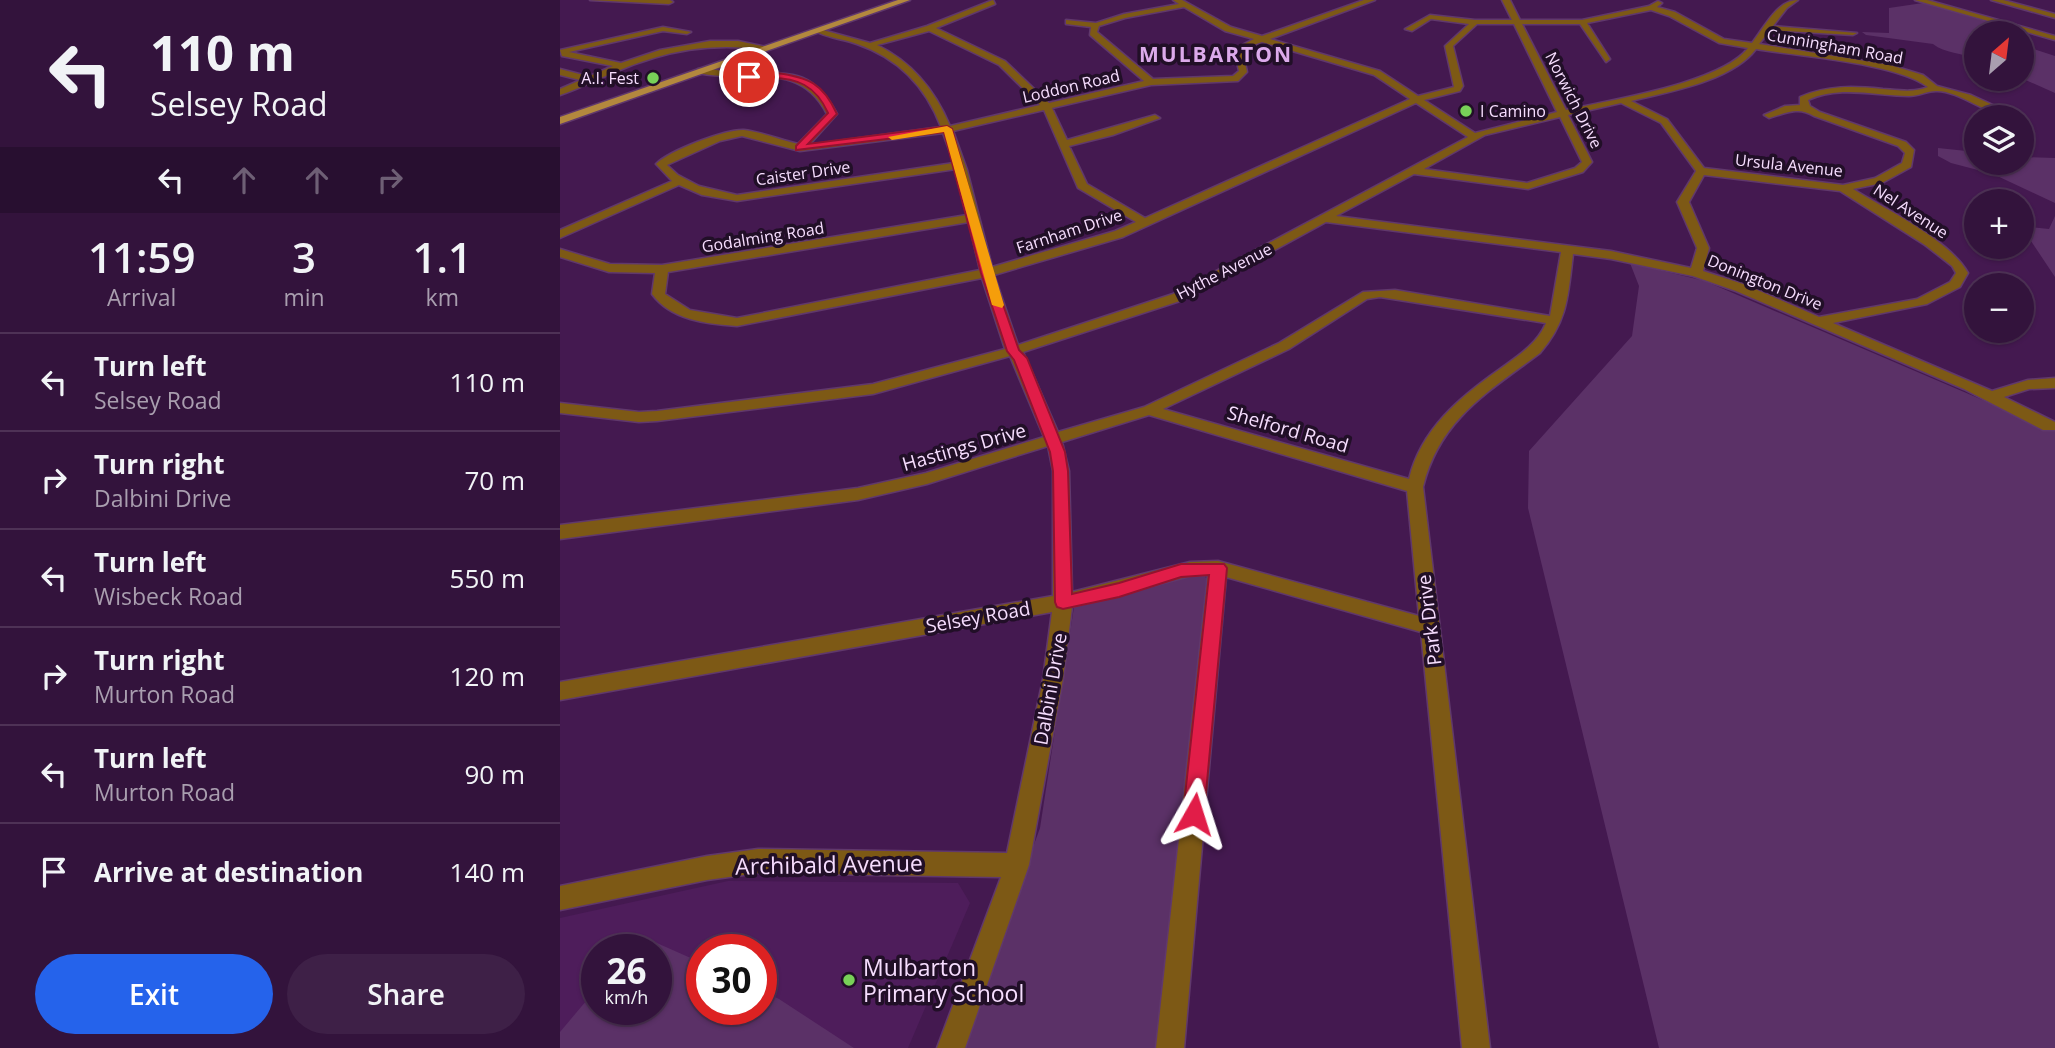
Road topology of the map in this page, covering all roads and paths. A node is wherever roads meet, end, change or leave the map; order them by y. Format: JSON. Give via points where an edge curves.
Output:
{"nodes":[{"id":1,"x":594,"y":0,"type":"edge"},
{"id":2,"x":906,"y":0,"type":"edge"},
{"id":3,"x":1371,"y":0,"type":"edge"},
{"id":4,"x":1506,"y":0,"type":"edge"},
{"id":5,"x":1660,"y":0,"type":"edge"},
{"id":6,"x":1794,"y":0,"type":"edge"},
{"id":7,"x":1919,"y":0,"type":"edge"},
{"id":8,"x":1997,"y":0,"type":"edge"},
{"id":9,"x":665,"y":1,"type":"edge"},
{"id":10,"x":992,"y":2,"type":"dead end"},
{"id":11,"x":1181,"y":2,"type":"edge"},
{"id":12,"x":1651,"y":8,"type":"junction"},
{"id":13,"x":2055,"y":16,"type":"edge"},
{"id":14,"x":1069,"y":22,"type":"dead end"},
{"id":15,"x":1475,"y":22,"type":"junction"},
{"id":16,"x":1518,"y":22,"type":"junction"},
{"id":17,"x":1581,"y":22,"type":"junction"},
{"id":18,"x":1096,"y":25,"type":"junction"},
{"id":19,"x":1768,"y":27,"type":"junction"},
{"id":20,"x":930,"y":28,"type":"junction"},
{"id":21,"x":1409,"y":29,"type":"dead end"},
{"id":22,"x":819,"y":31,"type":"junction"},
{"id":23,"x":687,"y":32,"type":"dead end"},
{"id":24,"x":1853,"y":33,"type":"dead end"},
{"id":25,"x":636,"y":36,"type":"junction"},
{"id":26,"x":1262,"y":38,"type":"junction"},
{"id":27,"x":2055,"y":38,"type":"edge"},
{"id":28,"x":655,"y":40,"type":"dead end"},
{"id":29,"x":597,"y":44,"type":"junction"},
{"id":30,"x":873,"y":44,"type":"junction"},
{"id":31,"x":1754,"y":47,"type":"junction"},
{"id":32,"x":618,"y":48,"type":"dead end"},
{"id":33,"x":767,"y":48,"type":"junction"},
{"id":34,"x":628,"y":50,"type":"dead end"},
{"id":35,"x":639,"y":52,"type":"dead end"},
{"id":36,"x":560,"y":53,"type":"edge"},
{"id":37,"x":1606,"y":59,"type":"dead end"},
{"id":38,"x":623,"y":65,"type":"junction"},
{"id":39,"x":701,"y":71,"type":"junction"},
{"id":40,"x":560,"y":72,"type":"edge"},
{"id":41,"x":580,"y":77,"type":"dead end"},
{"id":42,"x":1151,"y":82,"type":"junction"},
{"id":43,"x":1964,"y":86,"type":"edge"},
{"id":44,"x":1934,"y":88,"type":"junction"},
{"id":45,"x":1948,"y":90,"type":"junction"},
{"id":46,"x":560,"y":92,"type":"edge"},
{"id":47,"x":1417,"y":99,"type":"junction"},
{"id":48,"x":1623,"y":100,"type":"junction"},
{"id":49,"x":1985,"y":105,"type":"edge"},
{"id":50,"x":1047,"y":106,"type":"junction"},
{"id":51,"x":1806,"y":107,"type":"junction"},
{"id":52,"x":1563,"y":113,"type":"junction"},
{"id":53,"x":1769,"y":115,"type":"dead end"},
{"id":54,"x":1155,"y":118,"type":"dead end"},
{"id":55,"x":560,"y":121,"type":"edge"},
{"id":56,"x":947,"y":129,"type":"junction"},
{"id":57,"x":1474,"y":136,"type":"junction"},
{"id":58,"x":1063,"y":144,"type":"junction"},
{"id":59,"x":800,"y":148,"type":"junction"},
{"id":60,"x":958,"y":166,"type":"junction"},
{"id":61,"x":1410,"y":170,"type":"junction"},
{"id":62,"x":1701,"y":171,"type":"junction"},
{"id":63,"x":680,"y":181,"type":"junction"},
{"id":64,"x":1843,"y":188,"type":"junction"},
{"id":65,"x":973,"y":218,"type":"junction"},
{"id":66,"x":1324,"y":218,"type":"junction"},
{"id":67,"x":1144,"y":222,"type":"junction"},
{"id":68,"x":560,"y":234,"type":"edge"},
{"id":69,"x":1567,"y":250,"type":"junction"},
{"id":70,"x":560,"y":253,"type":"edge"},
{"id":71,"x":662,"y":269,"type":"junction"},
{"id":72,"x":986,"y":273,"type":"junction"},
{"id":73,"x":1696,"y":273,"type":"junction"},
{"id":74,"x":1556,"y":321,"type":"junction"},
{"id":75,"x":1818,"y":321,"type":"junction"},
{"id":76,"x":1013,"y":351,"type":"junction"},
{"id":77,"x":2055,"y":383,"type":"edge"},
{"id":78,"x":1993,"y":396,"type":"junction"},
{"id":79,"x":560,"y":408,"type":"edge"},
{"id":80,"x":1149,"y":410,"type":"junction"},
{"id":81,"x":2049,"y":426,"type":"dead end"},
{"id":82,"x":1054,"y":440,"type":"junction"},
{"id":83,"x":1415,"y":487,"type":"junction"},
{"id":84,"x":560,"y":533,"type":"edge"},
{"id":85,"x":1218,"y":568,"type":"junction"},
{"id":86,"x":1063,"y":602,"type":"junction"},
{"id":87,"x":1430,"y":627,"type":"junction"},
{"id":88,"x":560,"y":691,"type":"edge"},
{"id":89,"x":1017,"y":864,"type":"junction"},
{"id":90,"x":560,"y":898,"type":"edge"},
{"id":91,"x":951,"y":1048,"type":"edge"},
{"id":92,"x":1170,"y":1048,"type":"edge"},
{"id":93,"x":1476,"y":1048,"type":"edge"}],
"edges":[{"from":1,"to":9,"type":"street"},
{"from":2,"to":22,"type":"main road"},
{"from":3,"to":26,"type":"street","name":"Loddon Road"},
{"from":4,"to":16,"type":"street","name":"Norwich Drive"},
{"from":5,"to":12,"type":"street"},
{"from":6,"to":19,"type":"street","name":"Hythe Avenue","via":[[1785,4]]},
{"from":7,"to":27,"type":"street"},
{"from":8,"to":13,"type":"street"},
{"from":10,"to":20,"type":"street"},
{"from":11,"to":18,"type":"street"},
{"from":11,"to":26,"type":"street","via":[[1223,26]]},
{"from":12,"to":17,"type":"street"},
{"from":12,"to":31,"type":"street","name":"Cunningham Road","via":[[1718,40]]},
{"from":14,"to":18,"type":"street"},
{"from":15,"to":16,"type":"street"},
{"from":15,"to":21,"type":"street","via":[[1430,17]]},
{"from":15,"to":47,"type":"street","name":"Farnham Drive","via":[[1448,49],[1459,87]]},
{"from":16,"to":17,"type":"street"},
{"from":16,"to":52,"type":"street","name":"Norwich Drive"},
{"from":17,"to":37,"type":"street"},
{"from":18,"to":42,"type":"street","via":[[1093,33]]},
{"from":19,"to":24,"type":"street"},
{"from":19,"to":31,"type":"street","name":"Hythe Avenue"},
{"from":20,"to":30,"type":"street"},
{"from":20,"to":50,"type":"street","via":[[995,58]]},
{"from":22,"to":30,"type":"street","name":"Dalbini Drive"},
{"from":22,"to":33,"type":"main road"},
{"from":23,"to":25,"type":"street","via":[[666,28]]},
{"from":25,"to":28,"type":"street"},
{"from":25,"to":29,"type":"street"},
{"from":26,"to":42,"type":"street","name":"Loddon Road","via":[[1238,49],[1243,72],[1235,79]]},
{"from":26,"to":47,"type":"street","via":[[1368,69]]},
{"from":29,"to":32,"type":"street"},
{"from":29,"to":36,"type":"street"},
{"from":30,"to":56,"type":"street","name":"Dalbini Drive","via":[[919,81]]},
{"from":31,"to":44,"type":"street","name":"Cunningham Road","via":[[1887,67],[1920,77]]},
{"from":31,"to":48,"type":"street","name":"Hythe Avenue","via":[[1742,60],[1700,80]]},
{"from":33,"to":38,"type":"street","via":[[731,41],[704,43],[668,48]]},
{"from":33,"to":39,"type":"main road"},
{"from":34,"to":35,"type":"street"},
{"from":36,"to":38,"type":"street"},
{"from":38,"to":46,"type":"street"},
{"from":39,"to":55,"type":"main road"},
{"from":39,"to":59,"type":"street","via":[[723,77],[808,81],[832,114]]},
{"from":40,"to":41,"type":"street"},
{"from":42,"to":50,"type":"street","name":"Loddon Road"},
{"from":43,"to":45,"type":"street"},
{"from":44,"to":45,"type":"street","name":"Cunningham Road"},
{"from":44,"to":51,"type":"street","via":[[1922,93],[1821,91],[1803,99]]},
{"from":45,"to":49,"type":"street","name":"Cunningham Road"},
{"from":47,"to":57,"type":"street"},
{"from":47,"to":67,"type":"street","name":"Farnham Drive"},
{"from":48,"to":52,"type":"street","name":"Hythe Avenue"},
{"from":48,"to":62,"type":"street","via":[[1664,121]]},
{"from":50,"to":56,"type":"street","name":"Loddon Road"},
{"from":50,"to":58,"type":"street"},
{"from":51,"to":53,"type":"street"},
{"from":51,"to":64,"type":"street","name":"Ursula Avenue","via":[[1898,142],[1910,152],[1907,165],[1899,171]]},
{"from":52,"to":57,"type":"street","name":"Hythe Avenue"},
{"from":52,"to":61,"type":"street","name":"Norwich Drive","via":[[1587,160],[1579,170],[1528,186]]},
{"from":54,"to":58,"type":"street"},
{"from":56,"to":59,"type":"street","name":"Loddon Road"},
{"from":56,"to":60,"type":"street","name":"Dalbini Drive"},
{"from":57,"to":61,"type":"street","name":"Hythe Avenue"},
{"from":58,"to":67,"type":"street","via":[[1082,186]]},
{"from":59,"to":63,"type":"street","name":"Caister Drive","via":[[742,133],[717,139],[662,164]]},
{"from":60,"to":63,"type":"street","name":"Caister Drive","via":[[737,198]]},
{"from":60,"to":65,"type":"street","name":"Dalbini Drive"},
{"from":61,"to":66,"type":"street","name":"Hythe Avenue"},
{"from":62,"to":64,"type":"street","name":"Ursula Avenue"},
{"from":62,"to":73,"type":"street","via":[[1683,202],[1703,248]]},
{"from":63,"to":68,"type":"street"},
{"from":64,"to":75,"type":"street","name":"Nel Avenue","via":[[1946,255],[1962,273],[1955,288],[1923,302]]},
{"from":65,"to":71,"type":"street","name":"Godalming Road"},
{"from":65,"to":72,"type":"street","name":"Dalbini Drive"},
{"from":66,"to":69,"type":"street","name":"Donington Drive"},
{"from":66,"to":76,"type":"street","name":"Hythe Avenue","via":[[1178,297]]},
{"from":67,"to":72,"type":"street","name":"Farnham Drive","via":[[1092,244]]},
{"from":69,"to":73,"type":"street","name":"Donington Drive"},
{"from":69,"to":74,"type":"street","name":"Park Drive"},
{"from":70,"to":71,"type":"street","name":"Godalming Road","via":[[609,268]]},
{"from":71,"to":72,"type":"street","name":"Farnham Drive","via":[[658,294],[664,301],[693,315],[727,322]]},
{"from":72,"to":76,"type":"street","name":"Dalbini Drive"},
{"from":73,"to":75,"type":"street","name":"Donington Drive"},
{"from":74,"to":80,"type":"street","name":"Hastings Drive","via":[[1395,294],[1368,295],[1284,346]]},
{"from":74,"to":83,"type":"street","name":"Park Drive","via":[[1535,351],[1441,426],[1427,448]]},
{"from":75,"to":78,"type":"street","name":"Donington Drive"},
{"from":76,"to":79,"type":"street","name":"Hythe Avenue","via":[[851,392],[639,417]]},
{"from":76,"to":82,"type":"street","name":"Dalbini Drive"},
{"from":77,"to":78,"type":"street"},
{"from":78,"to":81,"type":"street","name":"Donington Drive"},
{"from":80,"to":82,"type":"street","name":"Hastings Drive"},
{"from":80,"to":83,"type":"street","name":"Shelford Road"},
{"from":82,"to":84,"type":"street","name":"Hastings Drive","via":[[858,494]]},
{"from":82,"to":86,"type":"street","name":"Dalbini Drive","via":[[1061,471]]},
{"from":83,"to":87,"type":"street","name":"Park Drive"},
{"from":85,"to":86,"type":"street","name":"Selsey Road","via":[[1181,571]]},
{"from":85,"to":87,"type":"street","name":"Selsey Road"},
{"from":85,"to":92,"type":"street"},
{"from":86,"to":88,"type":"street","name":"Selsey Road"},
{"from":86,"to":89,"type":"street","name":"Dalbini Drive","via":[[1055,668]]},
{"from":87,"to":93,"type":"street","name":"Park Drive"},
{"from":89,"to":90,"type":"street","name":"Archibald Avenue","via":[[758,861]]},
{"from":89,"to":91,"type":"street","name":"Dalbini Drive"}]}
